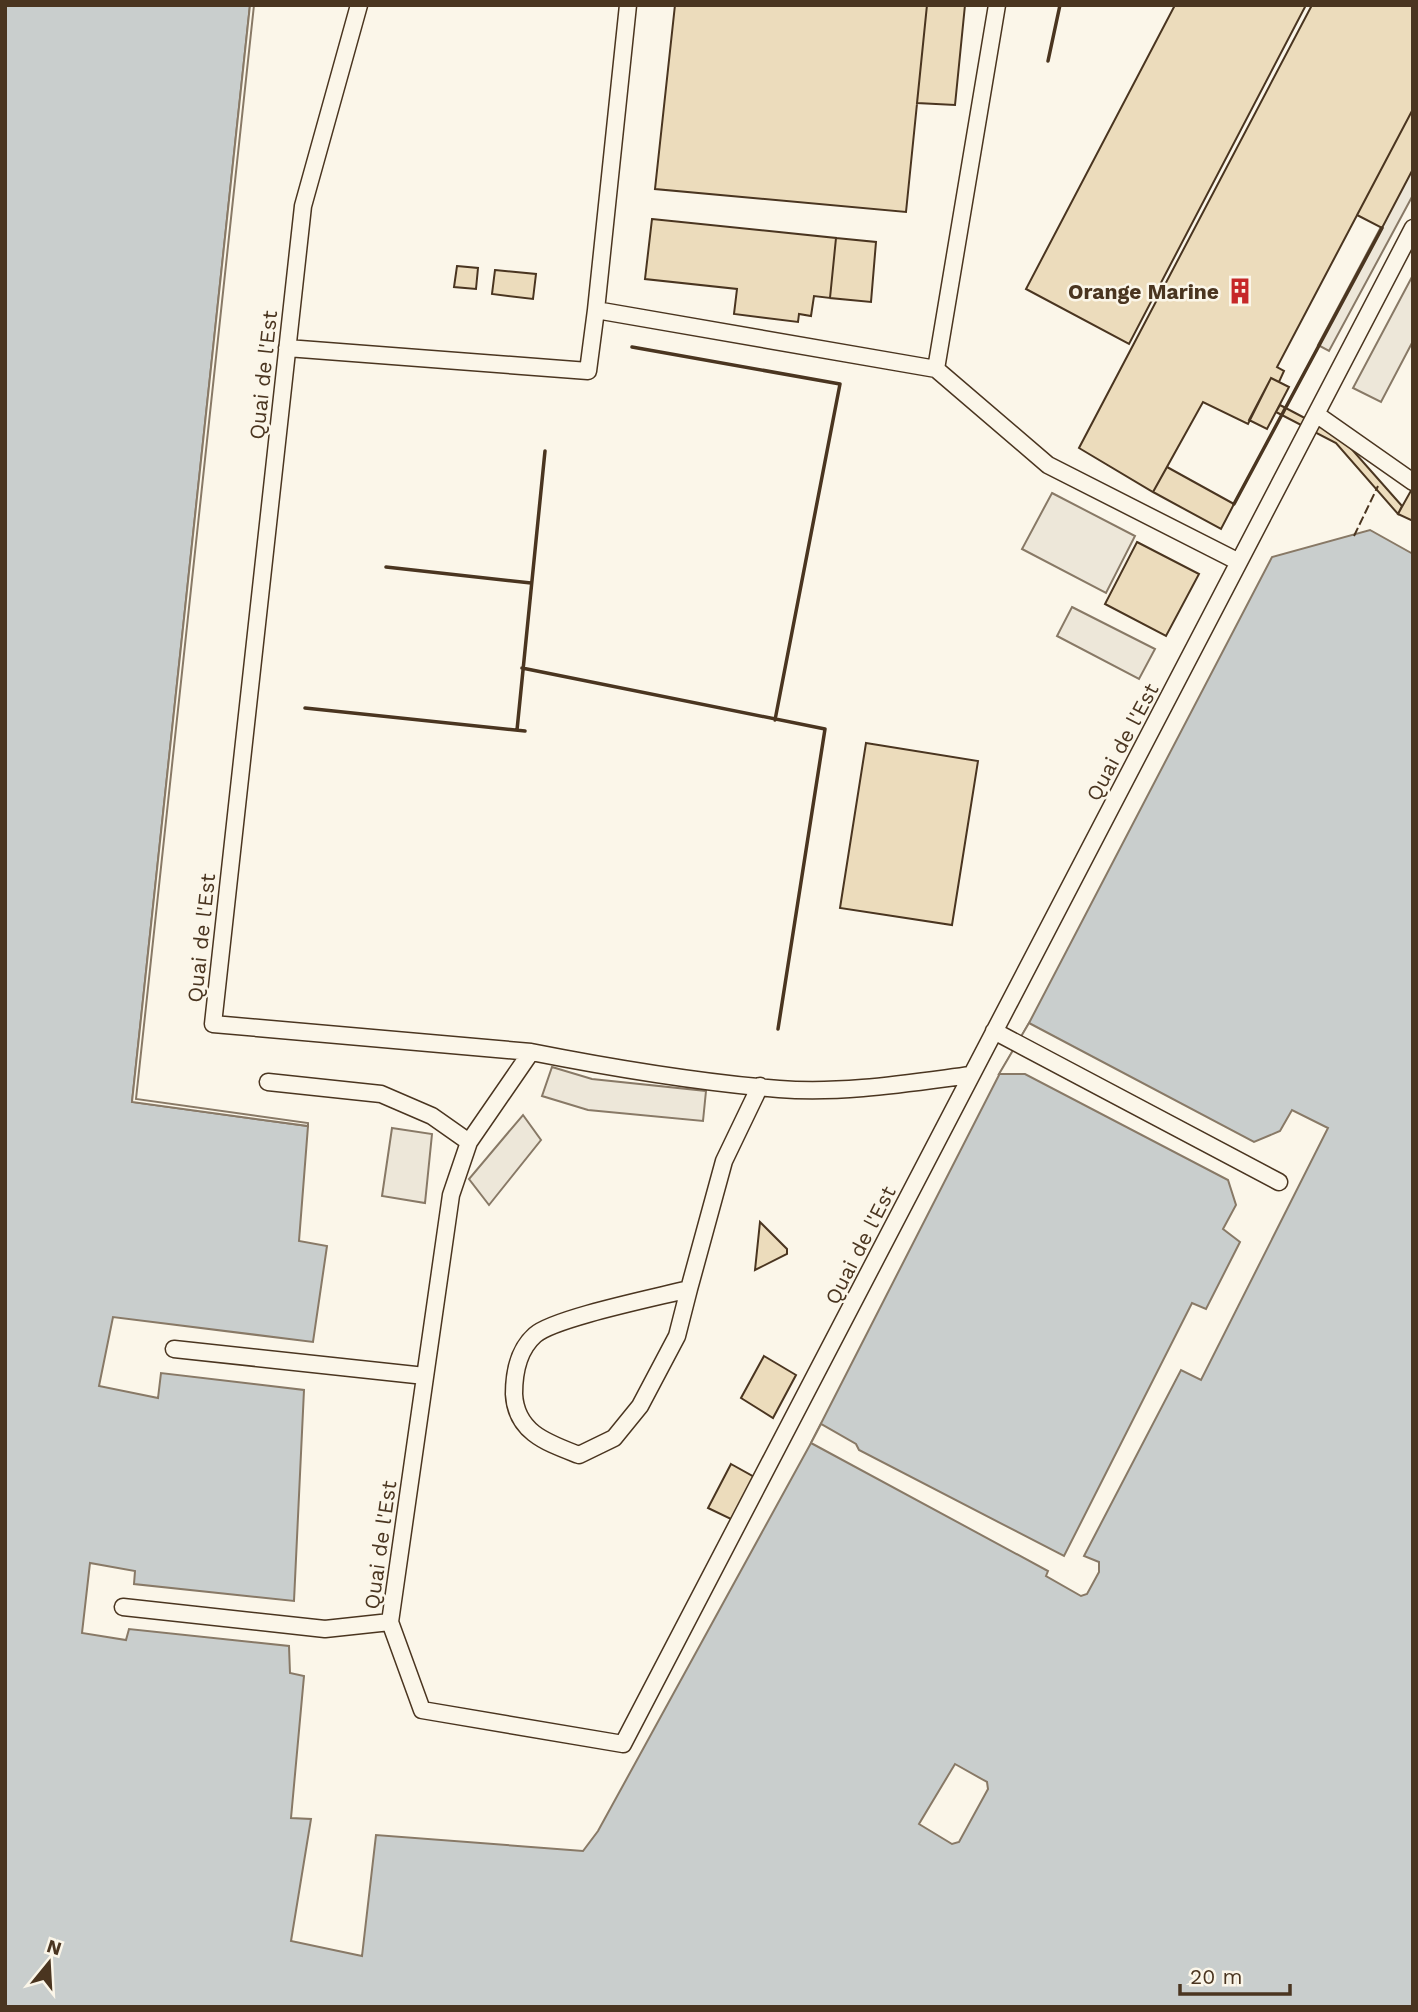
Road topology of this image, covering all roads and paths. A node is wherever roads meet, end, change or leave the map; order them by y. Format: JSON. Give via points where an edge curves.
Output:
{"nodes":[{"id":1,"x":359,"y":5,"type":"edge"},
{"id":2,"x":628,"y":5,"type":"edge"},
{"id":3,"x":998,"y":5,"type":"edge"},
{"id":4,"x":1413,"y":228,"type":"edge"},
{"id":5,"x":596,"y":310,"type":"junction"},
{"id":6,"x":287,"y":348,"type":"junction"},
{"id":7,"x":936,"y":369,"type":"junction"},
{"id":8,"x":1316,"y":414,"type":"junction"},
{"id":9,"x":1413,"y":482,"type":"edge"},
{"id":10,"x":1239,"y":562,"type":"junction"},
{"id":11,"x":994,"y":1031,"type":"junction"},
{"id":12,"x":531,"y":1052,"type":"junction"},
{"id":13,"x":971,"y":1075,"type":"junction"},
{"id":14,"x":268,"y":1082,"type":"dead end"},
{"id":15,"x":760,"y":1086,"type":"junction"},
{"id":16,"x":469,"y":1142,"type":"junction"},
{"id":17,"x":1279,"y":1182,"type":"dead end"},
{"id":18,"x":689,"y":1289,"type":"junction"},
{"id":19,"x":174,"y":1349,"type":"dead end"},
{"id":20,"x":425,"y":1377,"type":"junction"},
{"id":21,"x":123,"y":1607,"type":"dead end"},
{"id":22,"x":390,"y":1622,"type":"junction"}],
"edges":[{"from":1,"to":6,"type":"lane","name":"Quai de l'Est","via":[[303,206]]},
{"from":2,"to":5,"type":"lane"},
{"from":3,"to":7,"type":"lane"},
{"from":4,"to":8,"type":"lane","name":"Quai de l'Est"},
{"from":5,"to":6,"type":"lane","via":[[589,371]]},
{"from":5,"to":7,"type":"lane"},
{"from":6,"to":12,"type":"lane","name":"Quai de l'Est","via":[[213,1024]]},
{"from":7,"to":10,"type":"lane","via":[[1048,465]]},
{"from":8,"to":9,"type":"lane"},
{"from":8,"to":10,"type":"lane","name":"Quai de l'Est"},
{"from":10,"to":11,"type":"lane","name":"Quai de l'Est"},
{"from":11,"to":13,"type":"lane","name":"Quai de l'Est"},
{"from":11,"to":17,"type":"lane"},
{"from":12,"to":15,"type":"lane","via":[[600,1066]]},
{"from":12,"to":16,"type":"lane","name":"Quai de l'Est"},
{"from":13,"to":15,"type":"lane","via":[[880,1087]]},
{"from":13,"to":22,"type":"lane","name":"Quai de l'Est","via":[[624,1744],[422,1710]]},
{"from":14,"to":16,"type":"lane","via":[[381,1094],[432,1116]]},
{"from":15,"to":18,"type":"lane","via":[[724,1161]]},
{"from":16,"to":20,"type":"lane","name":"Quai de l'Est","via":[[451,1195]]},
{"from":18,"to":18,"type":"lane","via":[[579,1317],[535,1335],[513,1371],[515,1409],[539,1440],[579,1454],[614,1438],[640,1406],[677,1336]]},
{"from":19,"to":20,"type":"lane"},
{"from":20,"to":22,"type":"lane","name":"Quai de l'Est"},
{"from":21,"to":22,"type":"lane","via":[[325,1629]]}]}
